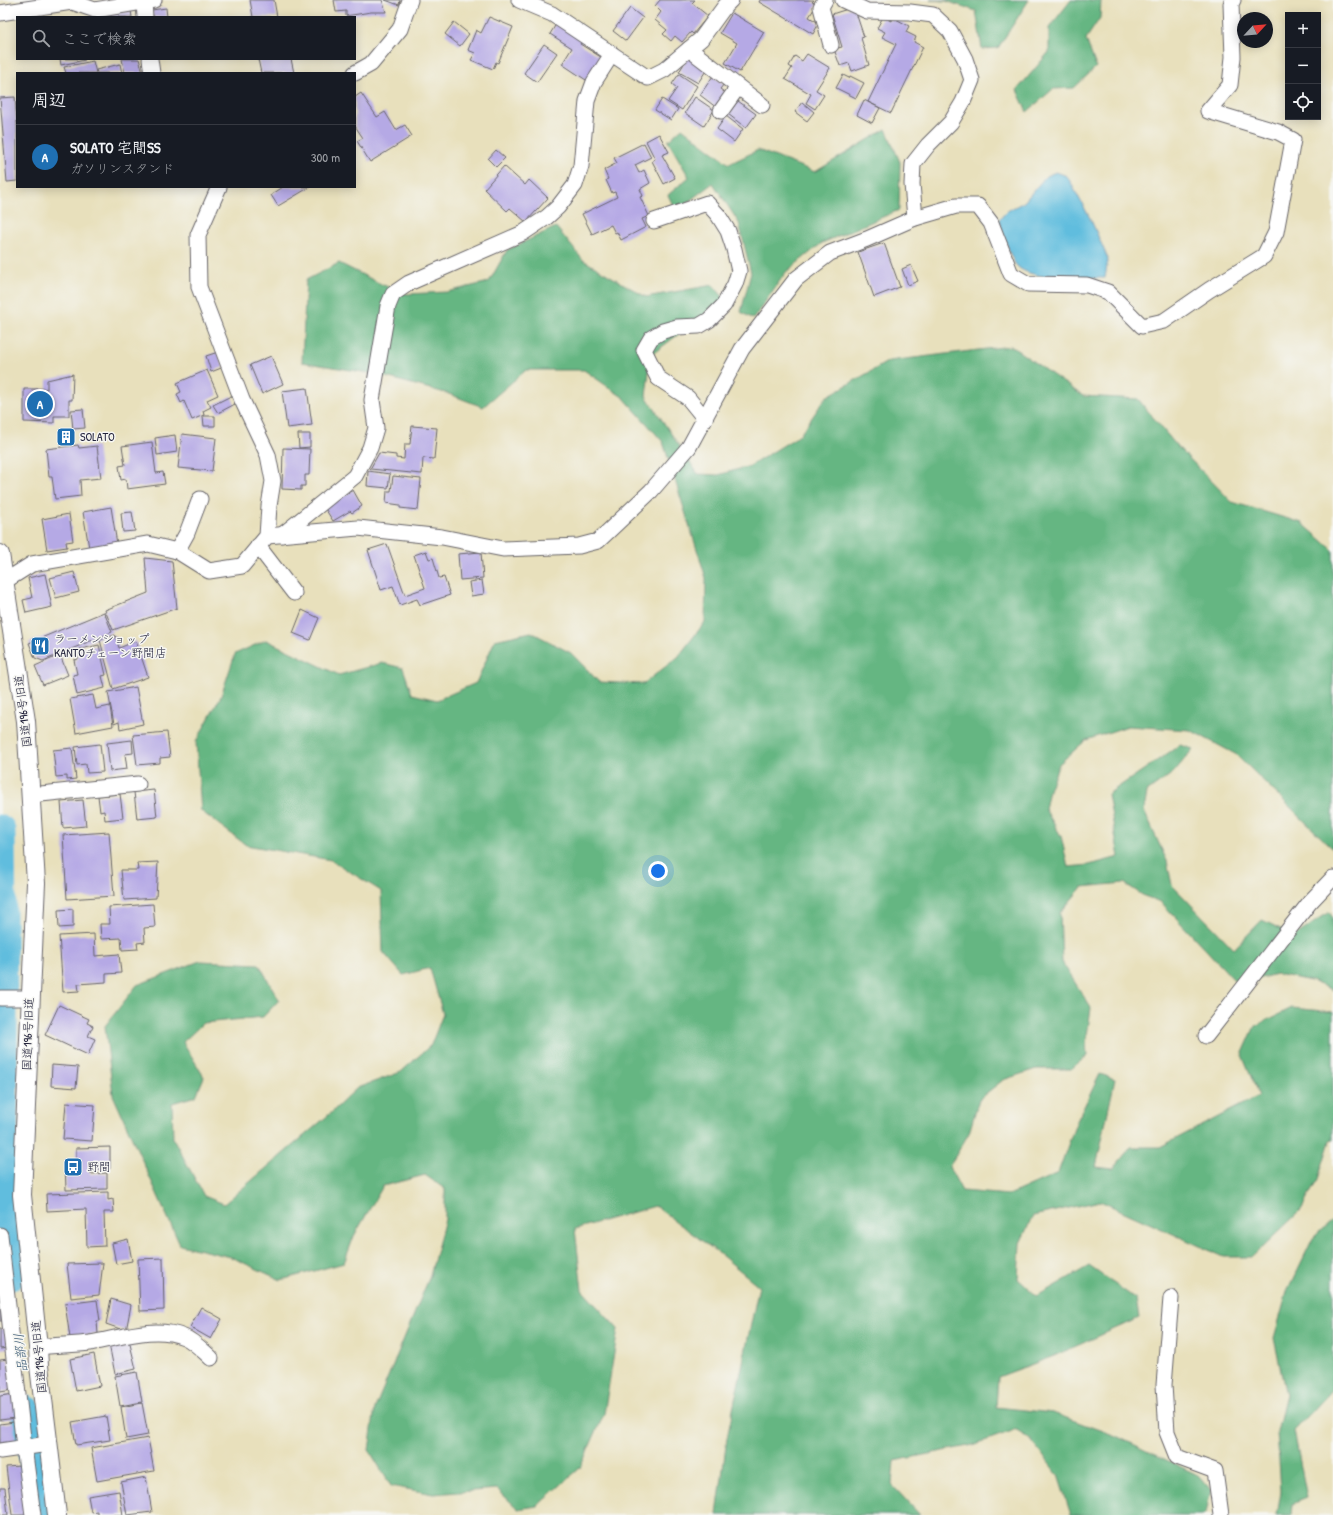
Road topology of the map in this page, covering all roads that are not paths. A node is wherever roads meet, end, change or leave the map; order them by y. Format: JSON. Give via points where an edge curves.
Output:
{"nodes":[{"id":1,"x":410,"y":0,"type":"edge"},
{"id":2,"x":519,"y":0,"type":"edge"},
{"id":3,"x":731,"y":0,"type":"edge"},
{"id":4,"x":825,"y":0,"type":"edge"},
{"id":5,"x":843,"y":0,"type":"edge"},
{"id":6,"x":1233,"y":0,"type":"edge"},
{"id":7,"x":72,"y":1,"type":"edge"},
{"id":8,"x":149,"y":1,"type":"edge"},
{"id":9,"x":0,"y":13,"type":"edge"},
{"id":10,"x":146,"y":16,"type":"edge"},
{"id":11,"x":830,"y":45,"type":"dead end"},
{"id":12,"x":689,"y":49,"type":"junction"},
{"id":13,"x":612,"y":54,"type":"junction"},
{"id":14,"x":150,"y":60,"type":"edge"},
{"id":15,"x":152,"y":72,"type":"edge"},
{"id":16,"x":356,"y":72,"type":"edge"},
{"id":17,"x":738,"y":87,"type":"junction"},
{"id":18,"x":762,"y":105,"type":"dead end"},
{"id":19,"x":721,"y":111,"type":"dead end"},
{"id":20,"x":220,"y":188,"type":"edge"},
{"id":21,"x":915,"y":218,"type":"junction"},
{"id":22,"x":654,"y":221,"type":"dead end"},
{"id":23,"x":705,"y":419,"type":"junction"},
{"id":24,"x":200,"y":499,"type":"dead end"},
{"id":25,"x":282,"y":535,"type":"junction"},
{"id":26,"x":263,"y":541,"type":"junction"},
{"id":27,"x":177,"y":551,"type":"junction"},
{"id":28,"x":0,"y":554,"type":"edge"},
{"id":29,"x":5,"y":582,"type":"junction"},
{"id":30,"x":294,"y":593,"type":"dead end"},
{"id":31,"x":138,"y":784,"type":"dead end"},
{"id":32,"x":30,"y":795,"type":"junction"},
{"id":33,"x":1333,"y":878,"type":"edge"},
{"id":34,"x":0,"y":998,"type":"edge"},
{"id":35,"x":30,"y":998,"type":"junction"},
{"id":36,"x":1206,"y":1036,"type":"dead end"},
{"id":37,"x":0,"y":1235,"type":"edge"},
{"id":38,"x":1171,"y":1298,"type":"dead end"},
{"id":39,"x":38,"y":1347,"type":"junction"},
{"id":40,"x":210,"y":1358,"type":"dead end"},
{"id":41,"x":48,"y":1444,"type":"junction"},
{"id":42,"x":24,"y":1448,"type":"junction"},
{"id":43,"x":0,"y":1451,"type":"edge"},
{"id":44,"x":34,"y":1515,"type":"edge"},
{"id":45,"x":57,"y":1515,"type":"edge"},
{"id":46,"x":1221,"y":1515,"type":"edge"}],
"edges":[{"from":1,"to":16,"type":"street","via":[[400,29],[371,64]]},
{"from":2,"to":13,"type":"street","via":[[552,14]]},
{"from":3,"to":12,"type":"street","via":[[701,39]]},
{"from":4,"to":11,"type":"street","via":[[821,6]]},
{"from":5,"to":21,"type":"street","via":[[867,11],[910,12],[933,16],[950,31],[965,59],[972,80],[951,122],[913,164]]},
{"from":6,"to":21,"type":"street","via":[[1233,57],[1230,85],[1208,111],[1278,132],[1294,140],[1276,232],[1264,256],[1164,321],[1142,326],[1108,292],[1087,285],[1028,284],[1011,274],[991,223],[978,206],[956,206]]},
{"from":7,"to":8,"type":"street","via":[[95,10]]},
{"from":7,"to":9,"type":"street"},
{"from":8,"to":10,"type":"street"},
{"from":12,"to":13,"type":"street","via":[[664,70],[648,78]]},
{"from":12,"to":17,"type":"street"},
{"from":13,"to":25,"type":"street","via":[[594,82],[587,101],[581,166],[575,185],[558,207],[523,233],[409,283],[393,294],[388,306],[372,400],[376,428],[370,448],[355,476]]},
{"from":14,"to":15,"type":"street"},
{"from":17,"to":18,"type":"street"},
{"from":17,"to":19,"type":"street"},
{"from":20,"to":26,"type":"street","via":[[198,235],[199,287],[242,400],[268,455],[273,481]]},
{"from":21,"to":23,"type":"street","via":[[830,254],[796,279],[742,349]]},
{"from":22,"to":23,"type":"street","via":[[707,203],[728,230],[734,249],[739,271],[724,305],[699,326],[677,326],[663,331],[651,338],[644,350],[658,378],[688,398]]},
{"from":23,"to":25,"type":"street","via":[[689,447],[651,491],[598,541],[579,546],[503,549],[442,536],[358,528]]},
{"from":24,"to":27,"type":"street"},
{"from":25,"to":26,"type":"street"},
{"from":26,"to":27,"type":"street","via":[[242,566],[209,571]]},
{"from":26,"to":30,"type":"street"},
{"from":27,"to":29,"type":"street","via":[[148,544],[32,564]]},
{"from":28,"to":29,"type":"street","name":"国道196号旧道"},
{"from":29,"to":32,"type":"street","name":"国道196号旧道","via":[[26,721]]},
{"from":31,"to":32,"type":"street"},
{"from":32,"to":35,"type":"street","name":"国道196号旧道","via":[[36,883]]},
{"from":33,"to":36,"type":"street","via":[[1310,902]]},
{"from":34,"to":35,"type":"street"},
{"from":35,"to":39,"type":"street","name":"国道196号旧道","via":[[22,1195]]},
{"from":37,"to":42,"type":"street"},
{"from":38,"to":46,"type":"street","via":[[1164,1385],[1167,1432],[1177,1457],[1215,1471]]},
{"from":39,"to":40,"type":"street","via":[[163,1332],[185,1337]]},
{"from":39,"to":41,"type":"street","name":"国道196号旧道"},
{"from":41,"to":42,"type":"street"},
{"from":41,"to":45,"type":"street","name":"国道196号旧道"},
{"from":42,"to":43,"type":"street"},
{"from":42,"to":44,"type":"street"}]}
